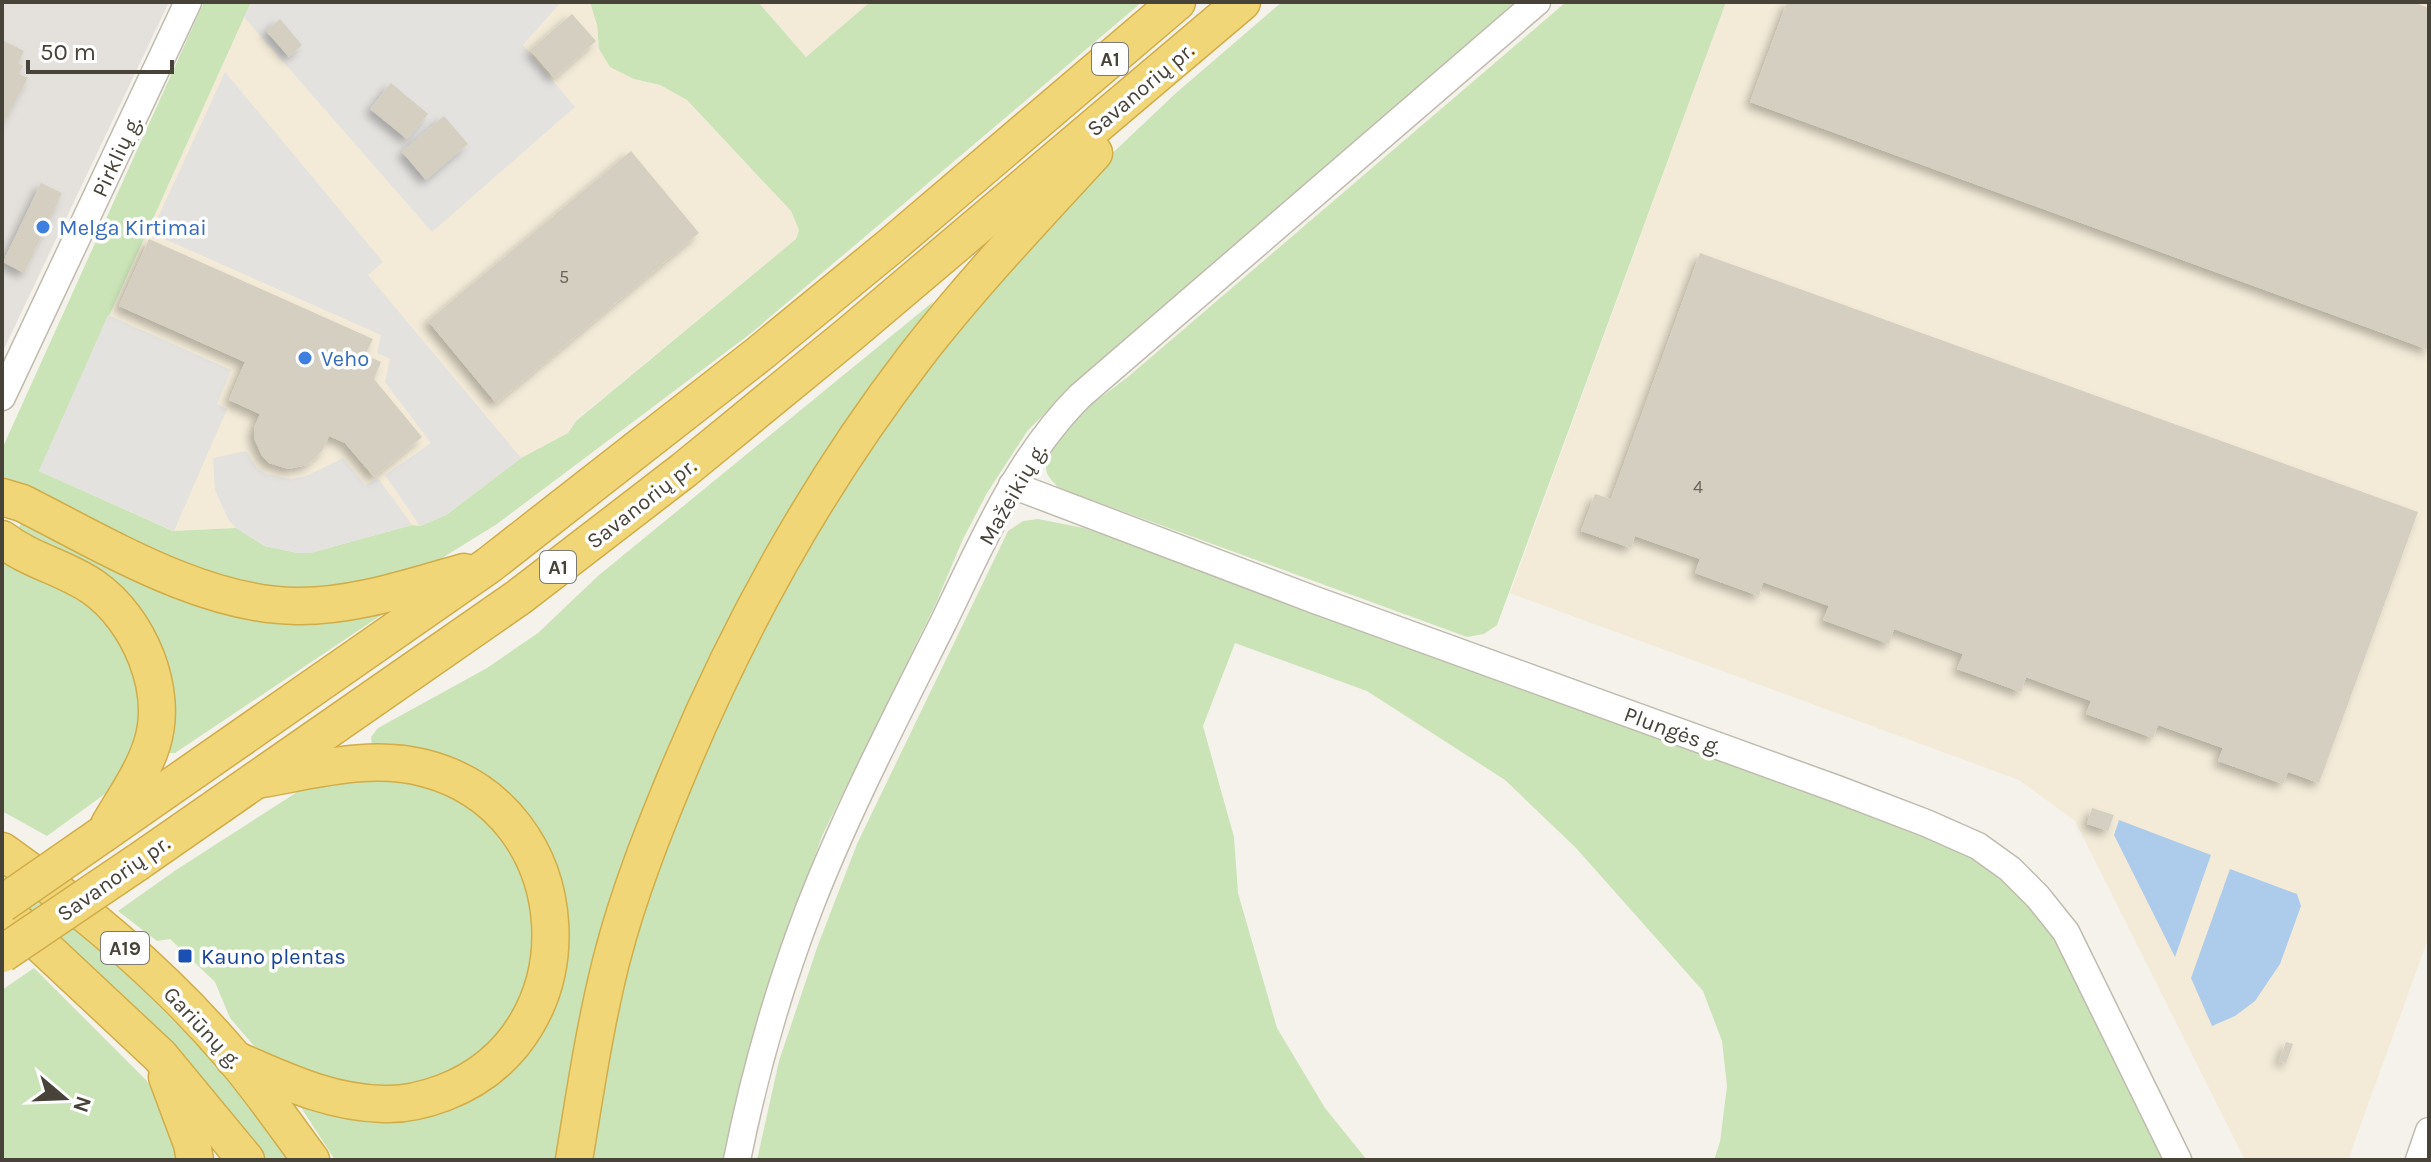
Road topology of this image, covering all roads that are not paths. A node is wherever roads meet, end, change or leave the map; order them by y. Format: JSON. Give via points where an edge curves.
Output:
{"nodes":[{"id":1,"x":188,"y":2,"type":"edge"},
{"id":2,"x":1177,"y":2,"type":"edge"},
{"id":3,"x":1242,"y":2,"type":"edge"},
{"id":4,"x":1537,"y":2,"type":"edge"},
{"id":5,"x":1200,"y":38,"type":"junction"},
{"id":6,"x":2,"y":397,"type":"edge"},
{"id":7,"x":1012,"y":485,"type":"junction"},
{"id":8,"x":9,"y":497,"type":"edge"},
{"id":9,"x":11,"y":551,"type":"edge"},
{"id":10,"x":489,"y":565,"type":"junction"},
{"id":11,"x":253,"y":781,"type":"junction"},
{"id":12,"x":103,"y":834,"type":"junction"},
{"id":13,"x":2,"y":851,"type":"edge"},
{"id":14,"x":2,"y":904,"type":"edge"},
{"id":15,"x":2,"y":912,"type":"edge"},
{"id":16,"x":2,"y":954,"type":"edge"},
{"id":17,"x":160,"y":1056,"type":"junction"},
{"id":18,"x":234,"y":1059,"type":"junction"},
{"id":19,"x":2429,"y":1131,"type":"edge"},
{"id":20,"x":195,"y":1160,"type":"edge"},
{"id":21,"x":246,"y":1160,"type":"edge"},
{"id":22,"x":311,"y":1160,"type":"edge"},
{"id":23,"x":574,"y":1160,"type":"edge"},
{"id":24,"x":737,"y":1160,"type":"edge"},
{"id":25,"x":2178,"y":1160,"type":"edge"},
{"id":26,"x":2419,"y":1160,"type":"edge"}],
"edges":[{"from":1,"to":6,"type":"street","name":"Pirklių g."},
{"from":2,"to":10,"type":"highway","name":"Savanorių pr.","number":"A1","via":[[759,354]]},
{"from":3,"to":5,"type":"highway","name":"Savanorių pr.","number":"A1"},
{"from":4,"to":7,"type":"street","name":"Mažeikių g.","via":[[1080,396]]},
{"from":5,"to":11,"type":"highway","name":"Savanorių pr.","number":"A1","via":[[684,470],[519,597]]},
{"from":5,"to":23,"type":"highway","via":[[1043,208],[916,357],[839,466],[764,590],[709,697],[632,893],[612,958]]},
{"from":7,"to":24,"type":"street","name":"Mažeikių g.","via":[[892,724],[809,909],[761,1054]]},
{"from":7,"to":25,"type":"street","name":"Plungės g.","via":[[1837,789],[1978,846],[2010,869],[2066,932]]},
{"from":8,"to":10,"type":"highway","via":[[135,560],[237,599],[295,607],[342,603]]},
{"from":9,"to":12,"type":"highway","via":[[70,572],[113,601],[153,679],[158,707],[153,742]]},
{"from":10,"to":12,"type":"highway","name":"Savanorių pr.","number":"A1"},
{"from":11,"to":16,"type":"highway","name":"Savanorių pr.","number":"A1","bridge":true},
{"from":11,"to":18,"type":"highway","via":[[379,762],[426,768],[466,784],[499,808],[530,850],[548,897],[552,944],[542,990],[522,1029],[474,1077],[433,1096],[397,1104],[344,1101]]},
{"from":12,"to":14,"type":"highway","name":"Savanorių pr.","number":"A1","bridge":true},
{"from":13,"to":18,"type":"highway","name":"Gariūnų g.","number":"A19","via":[[61,892],[117,941]]},
{"from":15,"to":17,"type":"highway","number":"A19"},
{"from":17,"to":20,"type":"highway"},
{"from":17,"to":21,"type":"highway","number":"A19"},
{"from":18,"to":22,"type":"highway","name":"Gariūnų g.","number":"A19"},
{"from":19,"to":26,"type":"street"}]}
